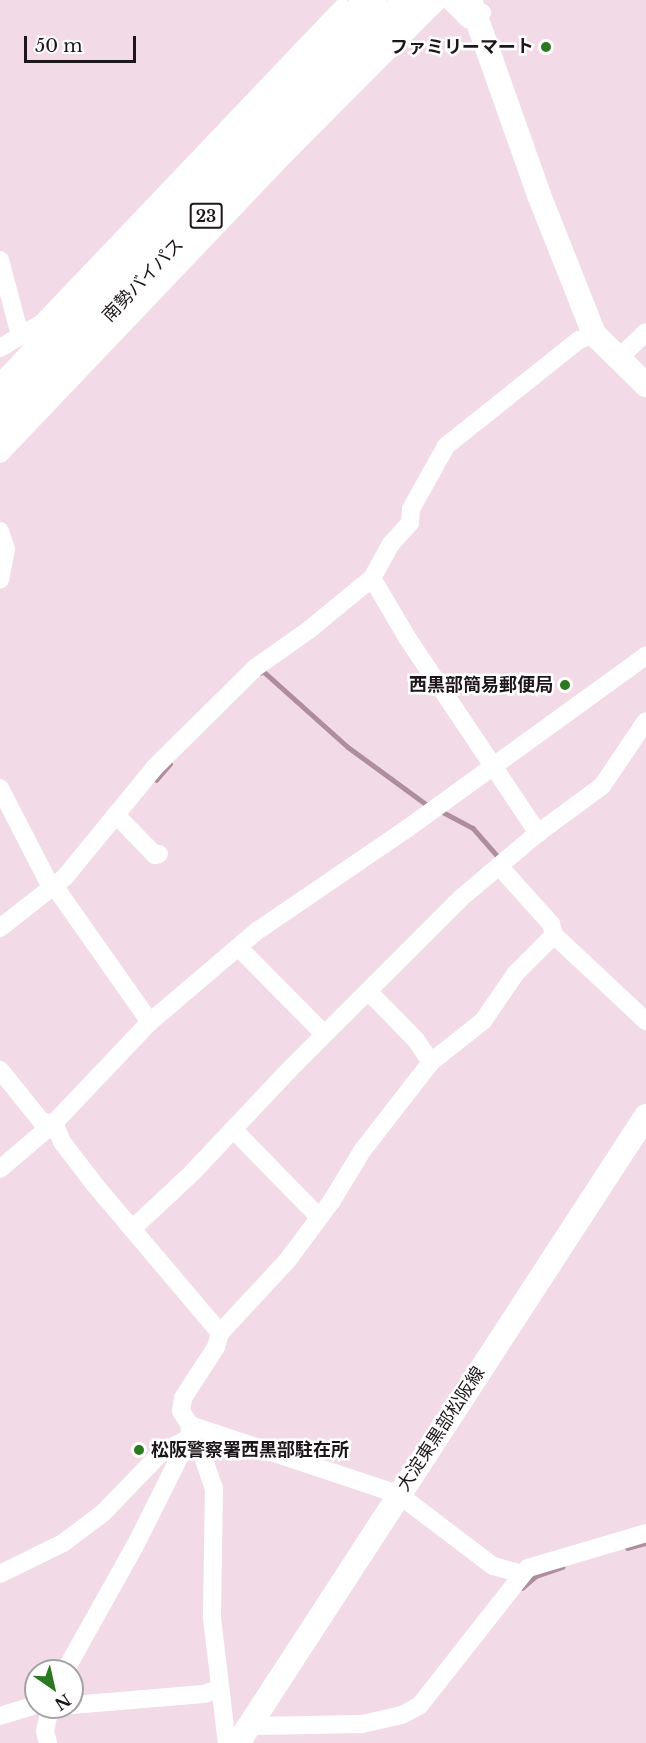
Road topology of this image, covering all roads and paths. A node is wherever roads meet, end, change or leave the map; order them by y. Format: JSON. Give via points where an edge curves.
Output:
{"nodes":[{"id":1,"x":350,"y":0,"type":"edge"},
{"id":2,"x":371,"y":0,"type":"edge"},
{"id":3,"x":410,"y":0,"type":"edge"},
{"id":4,"x":439,"y":0,"type":"edge"},
{"id":5,"x":449,"y":0,"type":"edge"},
{"id":6,"x":476,"y":7,"type":"edge"},
{"id":7,"x":0,"y":260,"type":"edge"},
{"id":8,"x":646,"y":332,"type":"edge"},
{"id":9,"x":594,"y":334,"type":"junction"},
{"id":10,"x":20,"y":335,"type":"junction"},
{"id":11,"x":0,"y":348,"type":"edge"},
{"id":12,"x":619,"y":358,"type":"junction"},
{"id":13,"x":646,"y":385,"type":"edge"},
{"id":14,"x":0,"y":393,"type":"edge"},
{"id":15,"x":0,"y":429,"type":"edge"},
{"id":16,"x":0,"y":454,"type":"edge"},
{"id":17,"x":0,"y":531,"type":"edge"},
{"id":18,"x":372,"y":578,"type":"junction"},
{"id":19,"x":0,"y":579,"type":"edge"},
{"id":20,"x":646,"y":656,"type":"edge"},
{"id":21,"x":646,"y":721,"type":"edge"},
{"id":22,"x":491,"y":766,"type":"junction"},
{"id":23,"x":0,"y":788,"type":"edge"},
{"id":24,"x":119,"y":818,"type":"junction"},
{"id":25,"x":538,"y":833,"type":"junction"},
{"id":26,"x":159,"y":854,"type":"dead end"},
{"id":27,"x":502,"y":864,"type":"junction"},
{"id":28,"x":56,"y":890,"type":"junction"},
{"id":29,"x":0,"y":928,"type":"edge"},
{"id":30,"x":554,"y":934,"type":"junction"},
{"id":31,"x":238,"y":947,"type":"junction"},
{"id":32,"x":369,"y":992,"type":"junction"},
{"id":33,"x":646,"y":1021,"type":"edge"},
{"id":34,"x":150,"y":1022,"type":"junction"},
{"id":35,"x":324,"y":1034,"type":"junction"},
{"id":36,"x":431,"y":1062,"type":"junction"},
{"id":37,"x":0,"y":1070,"type":"edge"},
{"id":38,"x":646,"y":1116,"type":"edge"},
{"id":39,"x":54,"y":1123,"type":"junction"},
{"id":40,"x":233,"y":1129,"type":"junction"},
{"id":41,"x":0,"y":1169,"type":"edge"},
{"id":42,"x":319,"y":1217,"type":"junction"},
{"id":43,"x":132,"y":1229,"type":"junction"},
{"id":44,"x":220,"y":1333,"type":"junction"},
{"id":45,"x":189,"y":1432,"type":"junction"},
{"id":46,"x":394,"y":1499,"type":"junction"},
{"id":47,"x":646,"y":1533,"type":"edge"},
{"id":48,"x":0,"y":1574,"type":"edge"},
{"id":49,"x":522,"y":1574,"type":"junction"},
{"id":50,"x":72,"y":1659,"type":"edge"},
{"id":51,"x":218,"y":1689,"type":"junction"},
{"id":52,"x":84,"y":1704,"type":"edge"},
{"id":53,"x":24,"y":1709,"type":"edge"},
{"id":54,"x":0,"y":1716,"type":"edge"},
{"id":55,"x":48,"y":1719,"type":"edge"},
{"id":56,"x":245,"y":1734,"type":"edge"},
{"id":57,"x":48,"y":1743,"type":"edge"},
{"id":58,"x":227,"y":1743,"type":"edge"}],
"edges":[{"from":1,"to":10,"type":"street","via":[[42,323]]},
{"from":2,"to":14,"type":"highway","name":"南勢バイパス","number":"23"},
{"from":3,"to":15,"type":"highway","name":"南勢バイパス","number":"23"},
{"from":4,"to":16,"type":"street","via":[[275,165]]},
{"from":5,"to":6,"type":"street","via":[[463,16]]},
{"from":6,"to":9,"type":"main road"},
{"from":7,"to":10,"type":"street"},
{"from":8,"to":12,"type":"street"},
{"from":9,"to":12,"type":"main road"},
{"from":9,"to":18,"type":"street","via":[[579,340],[446,446],[411,509],[410,523],[390,545]]},
{"from":10,"to":11,"type":"street"},
{"from":12,"to":13,"type":"main road"},
{"from":17,"to":19,"type":"street","via":[[6,549]]},
{"from":18,"to":22,"type":"street"},
{"from":18,"to":24,"type":"street","via":[[255,668],[155,767]]},
{"from":20,"to":22,"type":"street"},
{"from":21,"to":25,"type":"street","via":[[602,786]]},
{"from":22,"to":25,"type":"street"},
{"from":22,"to":31,"type":"street","via":[[283,911]]},
{"from":23,"to":28,"type":"street"},
{"from":24,"to":26,"type":"street","via":[[155,855]]},
{"from":24,"to":28,"type":"street"},
{"from":25,"to":27,"type":"street"},
{"from":27,"to":30,"type":"street","via":[[551,924]]},
{"from":27,"to":32,"type":"street"},
{"from":28,"to":29,"type":"street"},
{"from":28,"to":34,"type":"street"},
{"from":30,"to":33,"type":"street"},
{"from":30,"to":36,"type":"street","via":[[516,973],[483,1021]]},
{"from":31,"to":34,"type":"street"},
{"from":31,"to":35,"type":"street"},
{"from":32,"to":35,"type":"street"},
{"from":32,"to":36,"type":"street","via":[[416,1040]]},
{"from":34,"to":39,"type":"street"},
{"from":35,"to":40,"type":"street"},
{"from":36,"to":42,"type":"street","via":[[362,1151]]},
{"from":37,"to":39,"type":"street","via":[[42,1122]]},
{"from":38,"to":46,"type":"main road","name":"大淀東黒部松阪線"},
{"from":39,"to":41,"type":"street"},
{"from":39,"to":43,"type":"street","via":[[62,1142]]},
{"from":40,"to":42,"type":"street"},
{"from":40,"to":43,"type":"street"},
{"from":42,"to":44,"type":"street","via":[[287,1261]]},
{"from":43,"to":44,"type":"street"},
{"from":44,"to":45,"type":"street","via":[[216,1347],[183,1398],[181,1411]]},
{"from":45,"to":46,"type":"street"},
{"from":45,"to":48,"type":"street","via":[[161,1453],[103,1513],[63,1543]]},
{"from":45,"to":50,"type":"street","via":[[135,1546]]},
{"from":45,"to":51,"type":"street","via":[[214,1488],[212,1618]]},
{"from":46,"to":49,"type":"street","via":[[493,1566]]},
{"from":46,"to":56,"type":"main road","name":"大淀東黒部松阪線"},
{"from":47,"to":49,"type":"street","via":[[590,1546],[528,1568]]},
{"from":49,"to":56,"type":"street","via":[[420,1705],[402,1715],[370,1723]]},
{"from":51,"to":52,"type":"street","via":[[204,1694]]},
{"from":51,"to":58,"type":"street"},
{"from":53,"to":54,"type":"street"},
{"from":55,"to":57,"type":"street"}]}
